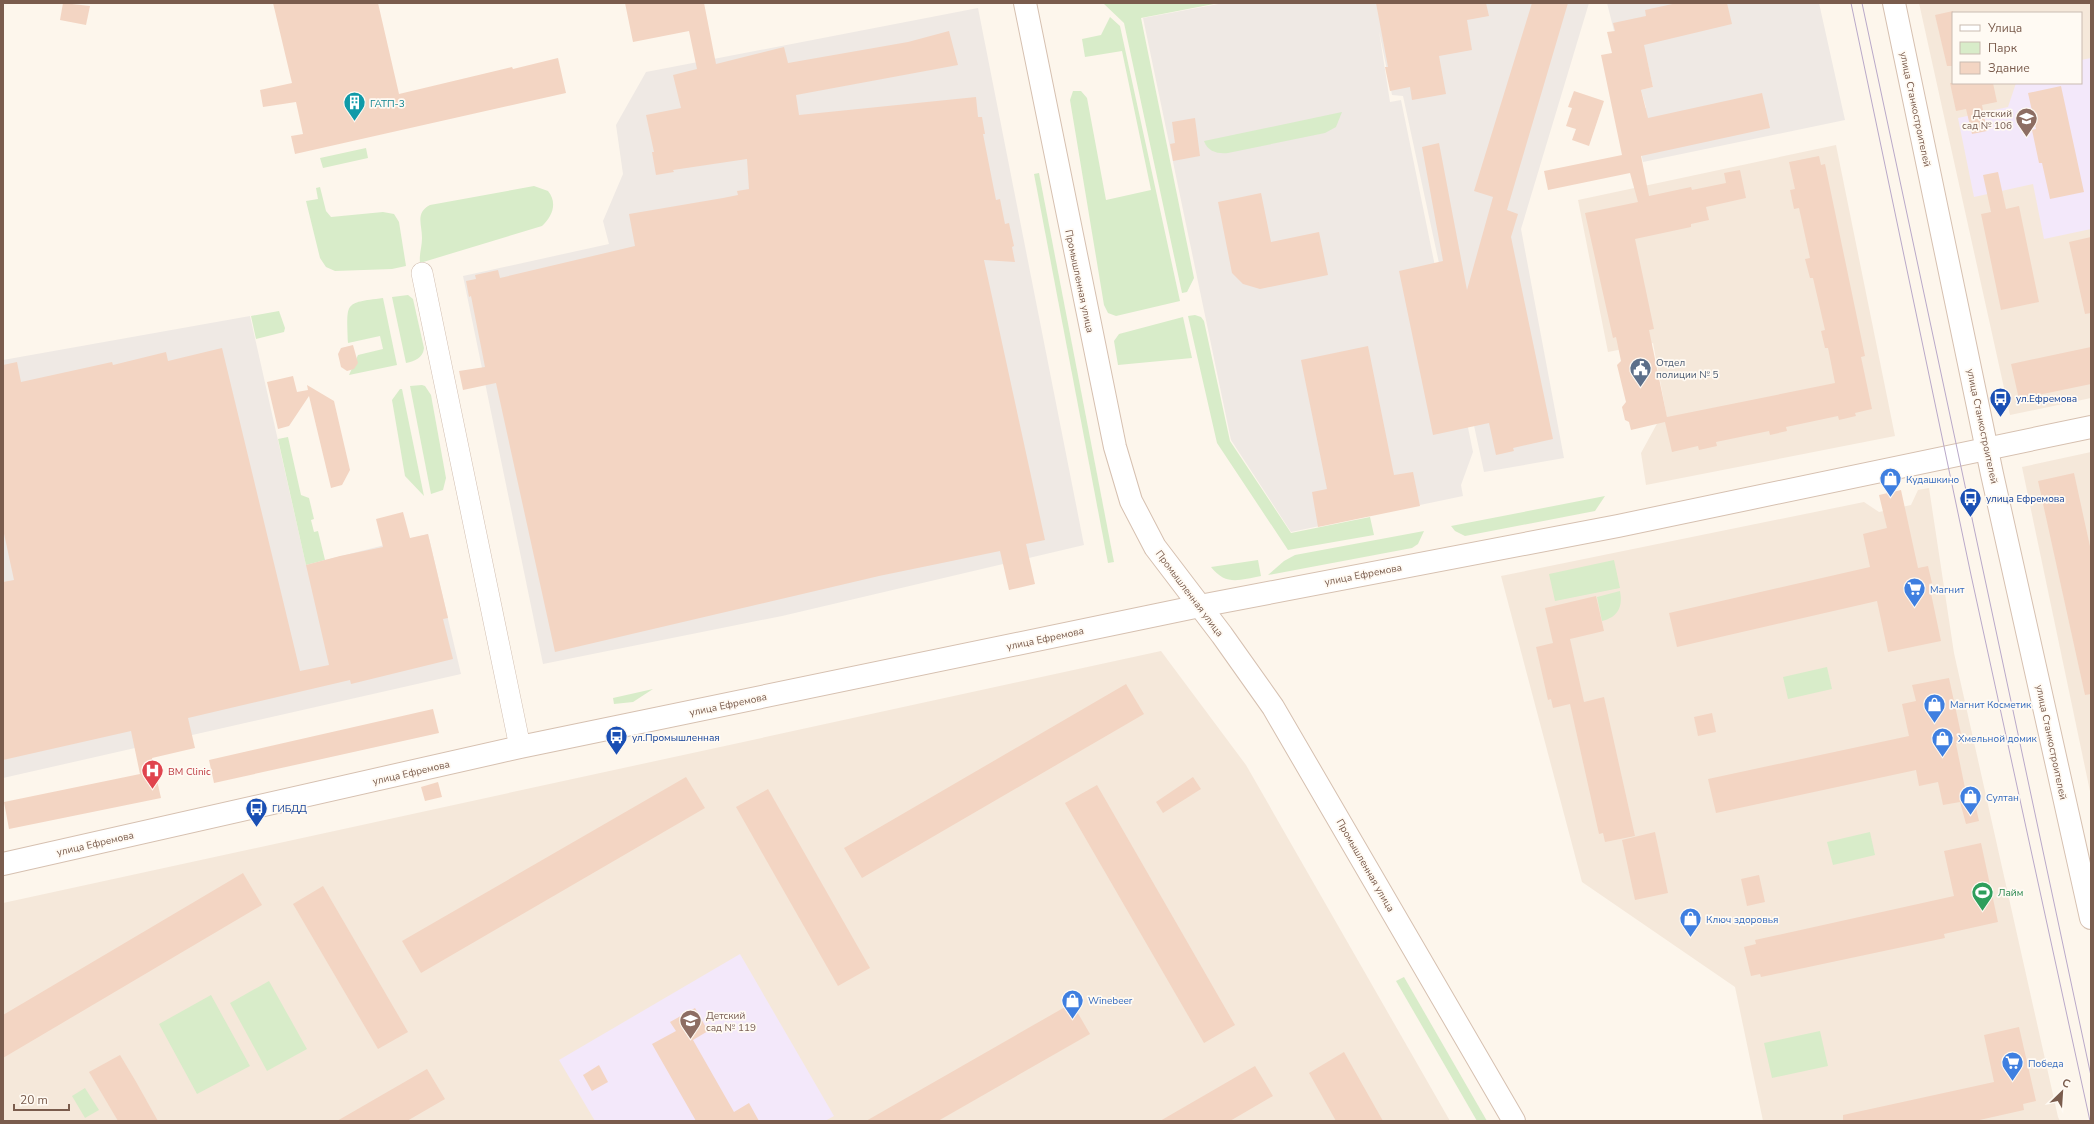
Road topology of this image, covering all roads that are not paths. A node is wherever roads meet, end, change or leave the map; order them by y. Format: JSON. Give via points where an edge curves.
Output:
{"nodes":[{"id":1,"x":1025,"y":3,"type":"edge"},
{"id":2,"x":1894,"y":3,"type":"edge"},
{"id":3,"x":422,"y":273,"type":"dead end"},
{"id":4,"x":2091,"y":427,"type":"edge"},
{"id":5,"x":1987,"y":450,"type":"junction"},
{"id":6,"x":1200,"y":606,"type":"junction"},
{"id":7,"x":520,"y":747,"type":"junction"},
{"id":8,"x":3,"y":864,"type":"edge"},
{"id":9,"x":2091,"y":918,"type":"edge"},
{"id":10,"x":1514,"y":1121,"type":"edge"}],
"edges":[{"from":1,"to":6,"type":"street","name":"Промышленная улица","via":[[1115,447],[1131,501],[1155,547]]},
{"from":2,"to":5,"type":"street","name":"улица Станкостроителей"},
{"from":3,"to":7,"type":"street"},
{"from":4,"to":5,"type":"street","name":"улица Ефремова"},
{"from":5,"to":6,"type":"street","name":"улица Ефремова","via":[[1623,525]]},
{"from":5,"to":9,"type":"street","name":"улица Станкостроителей"},
{"from":6,"to":7,"type":"street","name":"улица Ефремова"},
{"from":6,"to":10,"type":"street","name":"Промышленная улица","via":[[1250,674],[1294,742]]},
{"from":7,"to":8,"type":"street","name":"улица Ефремова"}]}
